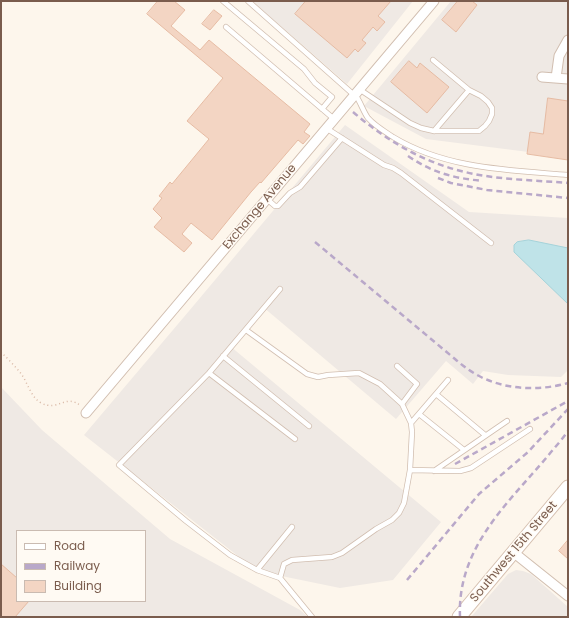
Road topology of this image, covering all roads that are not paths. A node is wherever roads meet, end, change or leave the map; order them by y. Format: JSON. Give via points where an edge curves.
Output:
{"nodes":[{"id":1,"x":223,"y":1,"type":"edge"},
{"id":2,"x":248,"y":1,"type":"edge"},
{"id":3,"x":431,"y":2,"type":"edge"},
{"id":4,"x":226,"y":27,"type":"dead end"},
{"id":5,"x":568,"y":40,"type":"edge"},
{"id":6,"x":433,"y":60,"type":"dead end"},
{"id":7,"x":542,"y":77,"type":"dead end"},
{"id":8,"x":556,"y":78,"type":"junction"},
{"id":9,"x":568,"y":79,"type":"edge"},
{"id":10,"x":469,"y":90,"type":"junction"},
{"id":11,"x":356,"y":93,"type":"junction"},
{"id":12,"x":322,"y":109,"type":"junction"},
{"id":13,"x":334,"y":120,"type":"junction"},
{"id":14,"x":326,"y":128,"type":"junction"},
{"id":15,"x":434,"y":131,"type":"junction"},
{"id":16,"x":342,"y":138,"type":"junction"},
{"id":17,"x":568,"y":175,"type":"edge"},
{"id":18,"x":267,"y":199,"type":"junction"},
{"id":19,"x":490,"y":242,"type":"dead end"},
{"id":20,"x":280,"y":289,"type":"dead end"},
{"id":21,"x":246,"y":330,"type":"junction"},
{"id":22,"x":223,"y":356,"type":"junction"},
{"id":23,"x":397,"y":366,"type":"dead end"},
{"id":24,"x":209,"y":373,"type":"junction"},
{"id":25,"x":448,"y":380,"type":"dead end"},
{"id":26,"x":436,"y":394,"type":"junction"},
{"id":27,"x":402,"y":404,"type":"junction"},
{"id":28,"x":87,"y":412,"type":"road end"},
{"id":29,"x":419,"y":414,"type":"junction"},
{"id":30,"x":507,"y":421,"type":"dead end"},
{"id":31,"x":411,"y":423,"type":"junction"},
{"id":32,"x":309,"y":426,"type":"dead end"},
{"id":33,"x":530,"y":429,"type":"dead end"},
{"id":34,"x":485,"y":435,"type":"junction"},
{"id":35,"x":295,"y":439,"type":"dead end"},
{"id":36,"x":464,"y":450,"type":"junction"},
{"id":37,"x":410,"y":470,"type":"junction"},
{"id":38,"x":434,"y":471,"type":"junction"},
{"id":39,"x":568,"y":487,"type":"edge"},
{"id":40,"x":292,"y":527,"type":"dead end"},
{"id":41,"x":513,"y":552,"type":"junction"},
{"id":42,"x":257,"y":570,"type":"junction"},
{"id":43,"x":280,"y":578,"type":"junction"},
{"id":44,"x":568,"y":596,"type":"edge"},
{"id":45,"x":312,"y":617,"type":"edge"},
{"id":46,"x":459,"y":617,"type":"edge"}],
"edges":[{"from":1,"to":12,"type":"lane","via":[[304,69],[315,83],[332,97]]},
{"from":2,"to":11,"type":"lane"},
{"from":3,"to":11,"type":"street","name":"Exchange Avenue"},
{"from":4,"to":12,"type":"lane"},
{"from":5,"to":8,"type":"street","via":[[559,56]]},
{"from":6,"to":10,"type":"lane"},
{"from":7,"to":8,"type":"street"},
{"from":8,"to":9,"type":"street"},
{"from":10,"to":15,"type":"lane"},
{"from":10,"to":15,"type":"lane","via":[[481,96],[492,108],[492,114],[485,126],[479,131],[472,132]]},
{"from":11,"to":13,"type":"street","name":"Exchange Avenue"},
{"from":11,"to":15,"type":"lane","via":[[421,128]]},
{"from":11,"to":17,"type":"lane","via":[[368,118],[377,126],[405,144],[443,159],[492,168]]},
{"from":12,"to":13,"type":"lane"},
{"from":13,"to":14,"type":"street","name":"Exchange Avenue"},
{"from":14,"to":16,"type":"lane"},
{"from":14,"to":18,"type":"street","name":"Exchange Avenue"},
{"from":16,"to":18,"type":"lane","via":[[300,187],[278,206]]},
{"from":16,"to":19,"type":"lane","via":[[401,173]]},
{"from":18,"to":28,"type":"street","name":"Exchange Avenue"},
{"from":20,"to":21,"type":"lane"},
{"from":21,"to":22,"type":"lane"},
{"from":21,"to":27,"type":"lane","via":[[307,374],[318,377],[359,373],[380,384]]},
{"from":22,"to":24,"type":"lane"},
{"from":22,"to":32,"type":"lane"},
{"from":23,"to":27,"type":"lane","via":[[417,384]]},
{"from":24,"to":35,"type":"lane"},
{"from":24,"to":42,"type":"lane","via":[[119,465],[230,555]]},
{"from":25,"to":26,"type":"lane"},
{"from":26,"to":29,"type":"lane"},
{"from":26,"to":34,"type":"lane"},
{"from":27,"to":31,"type":"lane"},
{"from":29,"to":31,"type":"lane"},
{"from":29,"to":36,"type":"lane"},
{"from":30,"to":34,"type":"lane"},
{"from":31,"to":37,"type":"lane"},
{"from":33,"to":38,"type":"lane","via":[[471,468],[460,471]]},
{"from":34,"to":36,"type":"lane"},
{"from":36,"to":38,"type":"lane"},
{"from":37,"to":38,"type":"lane"},
{"from":37,"to":43,"type":"lane","via":[[404,503],[392,520],[332,558],[292,560],[284,564]]},
{"from":39,"to":41,"type":"main road","name":"Southwest 15th Street"},
{"from":40,"to":42,"type":"lane"},
{"from":41,"to":44,"type":"street"},
{"from":41,"to":46,"type":"main road","name":"Southwest 15th Street"},
{"from":42,"to":43,"type":"lane"},
{"from":43,"to":45,"type":"lane"}]}
